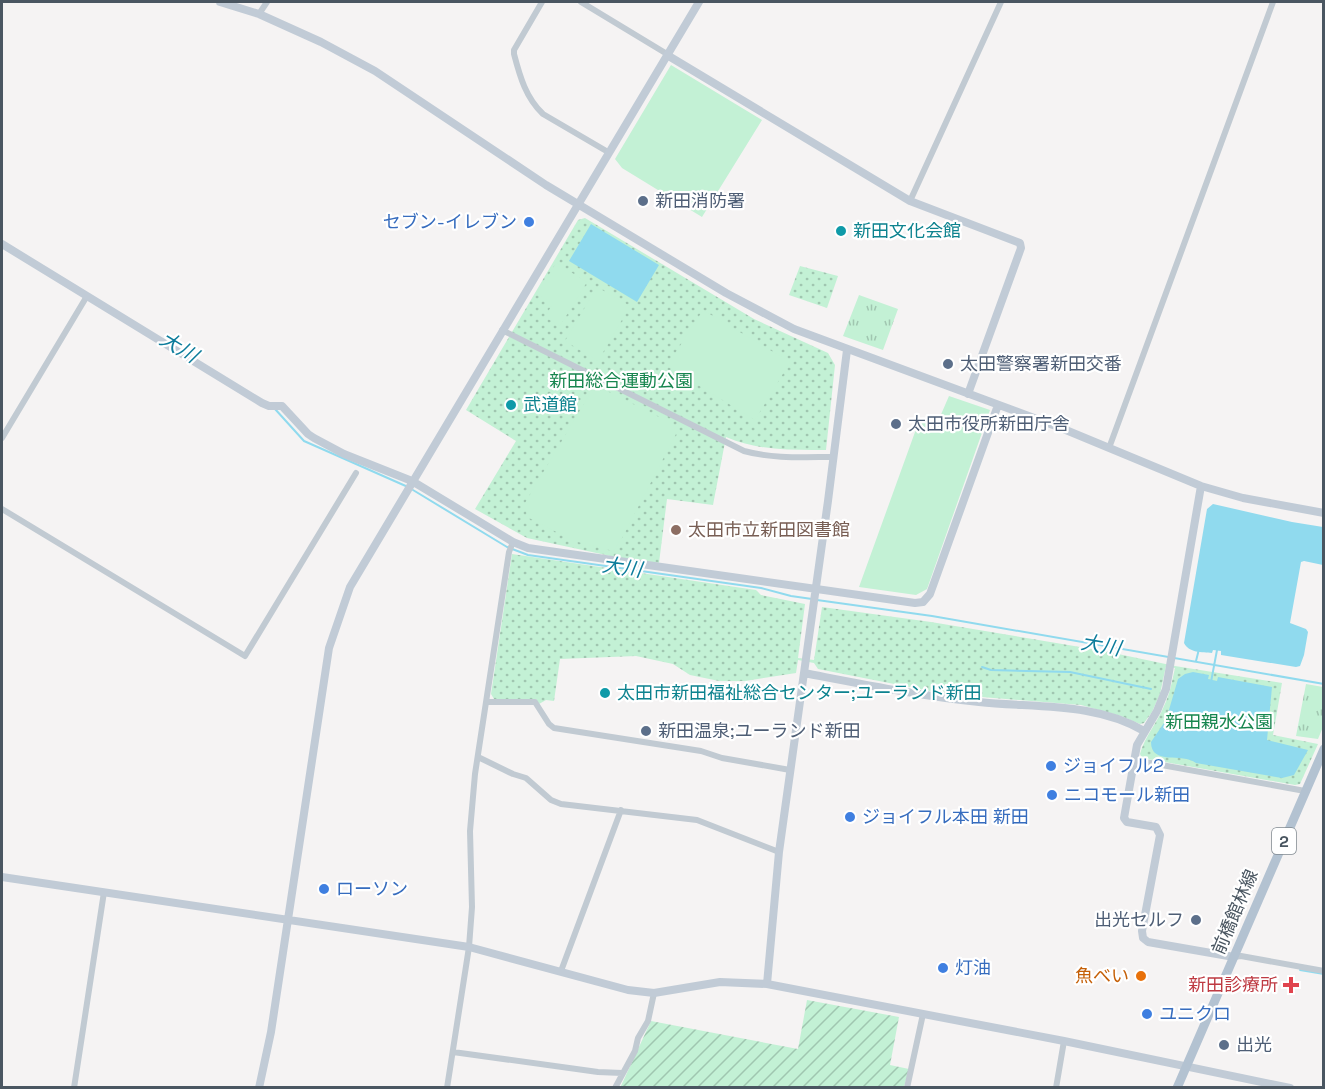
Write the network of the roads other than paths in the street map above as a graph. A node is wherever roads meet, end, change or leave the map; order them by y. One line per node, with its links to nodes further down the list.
1 (220, 2): 8 (street)
2 (267, 2): 8 (street)
3 (542, 2): 10 (street)
4 (581, 2): 9 (street)
5 (699, 2): 9 (street)
6 (1000, 2): 11 (street)
7 (1273, 2): 20 (street)
8 (259, 14): 12 (street)
9 (667, 55): 10 (street); 11 (street)
10 (609, 152): 12 (street)
11 (910, 201): 17 (street)
12 (577, 203): 15 (street); 16 (street)
13 (2, 244): 14 (street)
14 (87, 296): 19 (street); 23 (street)
15 (502, 330): 21 (street); 23 (street)
16 (847, 350): 17 (street); 21 (street)
17 (968, 394): 18 (street)
18 (998, 405): 20 (street); 28 (street)
19 (2, 438)
20 (1109, 448): 24 (street)
21 (834, 457): 28 (street)
22 (356, 473): 25 (street)
23 (409, 486): 27 (street); 41 (street)
24 (1202, 486): 26 (street); 31 (street)
25 (2, 509)
26 (1323, 513)
27 (513, 542): 28 (street); 30 (street)
28 (816, 592): 29 (street)
29 (804, 673): 31 (street); 35 (street)
30 (487, 702): 33 (street); 35 (street)
31 (1144, 731): 34 (street)
32 (1323, 749): 36 (main road, 前橋館林線 / 2)
33 (478, 757): 37 (street); 42 (street)
34 (1134, 760): 36 (street); 43 (street)
35 (790, 770): 38 (street)
36 (1305, 791): 43 (main road, 前橋館林線 / 2)
37 (621, 810): 38 (street); 44 (street)
38 (779, 852): 46 (street)
39 (2, 877): 40 (street)
40 (104, 892): 41 (street); 53 (street)
41 (288, 920): 42 (street); 54 (street)
42 (469, 947): 44 (street); 50 (street)
43 (1234, 957): 45 (street); 51 (main road, 前橋館林線 / 2)
44 (561, 971): 47 (street)
45 (1323, 971)
46 (767, 984): 47 (street); 48 (street)
47 (654, 993): 52 (street)
48 (923, 1014): 49 (street); 57 (street)
49 (1064, 1041): 51 (street); 58 (street)
50 (453, 1052): 52 (street); 55 (street)
51 (1186, 1066): 59 (main road, 前橋館林線 / 2); 60 (street)
52 (622, 1073): 56 (street)
53 (74, 1088)
54 (259, 1088)
55 (447, 1088)
56 (615, 1088)
57 (908, 1088)
58 (1056, 1088)
59 (1177, 1088)
60 (1290, 1088)

